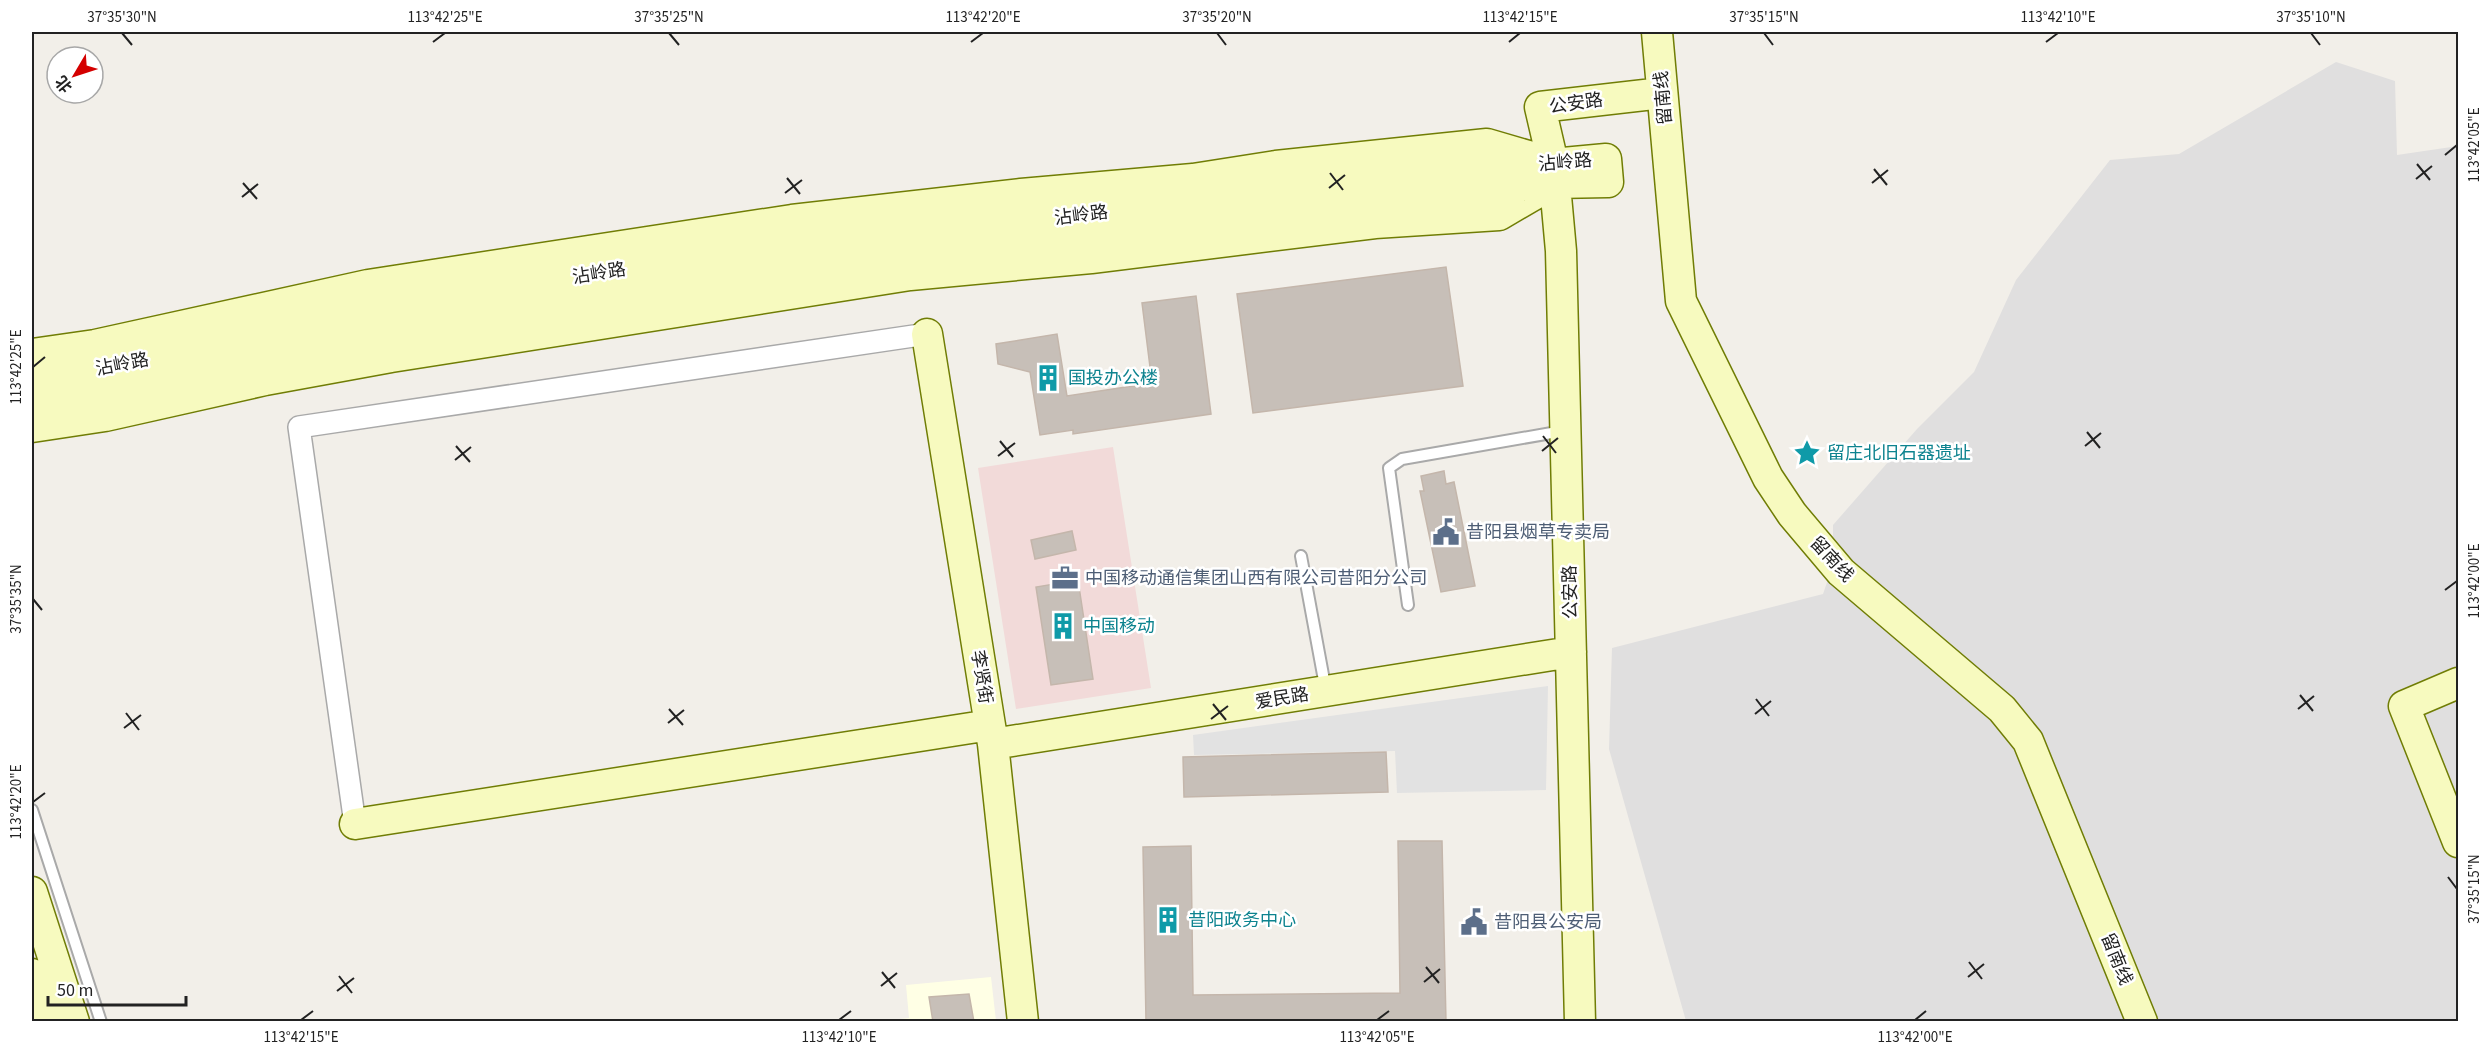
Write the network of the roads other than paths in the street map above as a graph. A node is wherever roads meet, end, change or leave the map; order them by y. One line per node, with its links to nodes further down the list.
1 (1657, 32): 2 (street, 留南线)
2 (1662, 93): 3 (street, 公安路); 26 (street, 留南线)
3 (1553, 173): 5 (street); 6 (street, 沾岭路); 7 (street, 沾岭路); 8 (street); 9 (street, 公安路)
4 (927, 334): 15 (street, 李贤街); 17 (street)
5 (32, 354)
6 (32, 379)
7 (32, 401)
8 (32, 427)
9 (1566, 431): 11 (lane); 12 (street, 公安路)
10 (1301, 556): 14 (lane)
11 (1408, 604)
12 (1571, 652): 14 (street, 爱民路); 25 (street, 公安路)
13 (2458, 683): 18 (street)
14 (1326, 691): 15 (street, 爱民路)
15 (992, 735): 17 (street, 爱民路); 24 (street, 李贤街)
16 (32, 810): 23 (lane)
17 (355, 824)
18 (2458, 842)
19 (32, 892): 22 (street)
20 (32, 974): 21 (street)
21 (47, 1022)
22 (74, 1022)
23 (101, 1022)
24 (1023, 1022)
25 (1580, 1022)
26 (2142, 1022)

